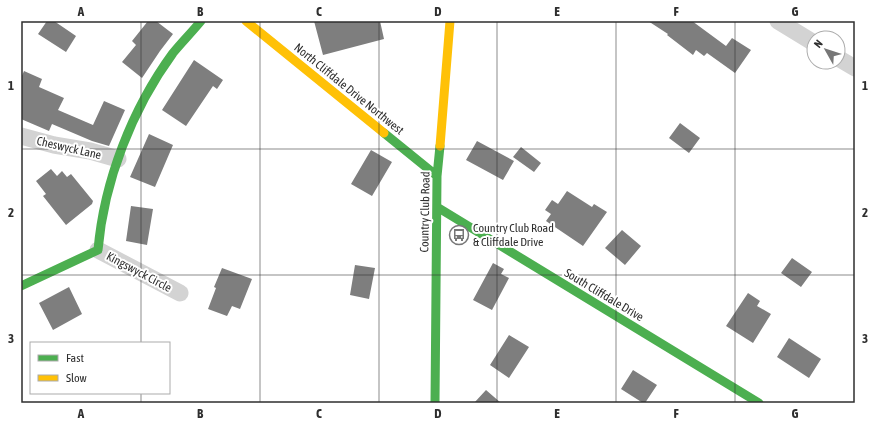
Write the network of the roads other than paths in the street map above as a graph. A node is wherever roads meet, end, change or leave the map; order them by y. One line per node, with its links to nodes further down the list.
1 (201, 21): 9 (street)
2 (246, 21): 10 (street, North Cliffdale Drive Northwest)
3 (450, 21): 10 (street, Country Club Road)
4 (778, 21): 5 (street)
5 (806, 38)
6 (846, 63): 7 (street)
7 (855, 68)
8 (21, 136): 9 (street, Cheswyck Lane)
9 (118, 159): 12 (street)
10 (437, 176): 11 (street, Country Club Road)
11 (437, 207): 15 (street, Country Club Road); 16 (street, South Cliffdale Drive)
12 (98, 250): 13 (street); 14 (street, Kingswyck Circle)
13 (21, 286)
14 (180, 293)
15 (435, 403)
16 (759, 403)

